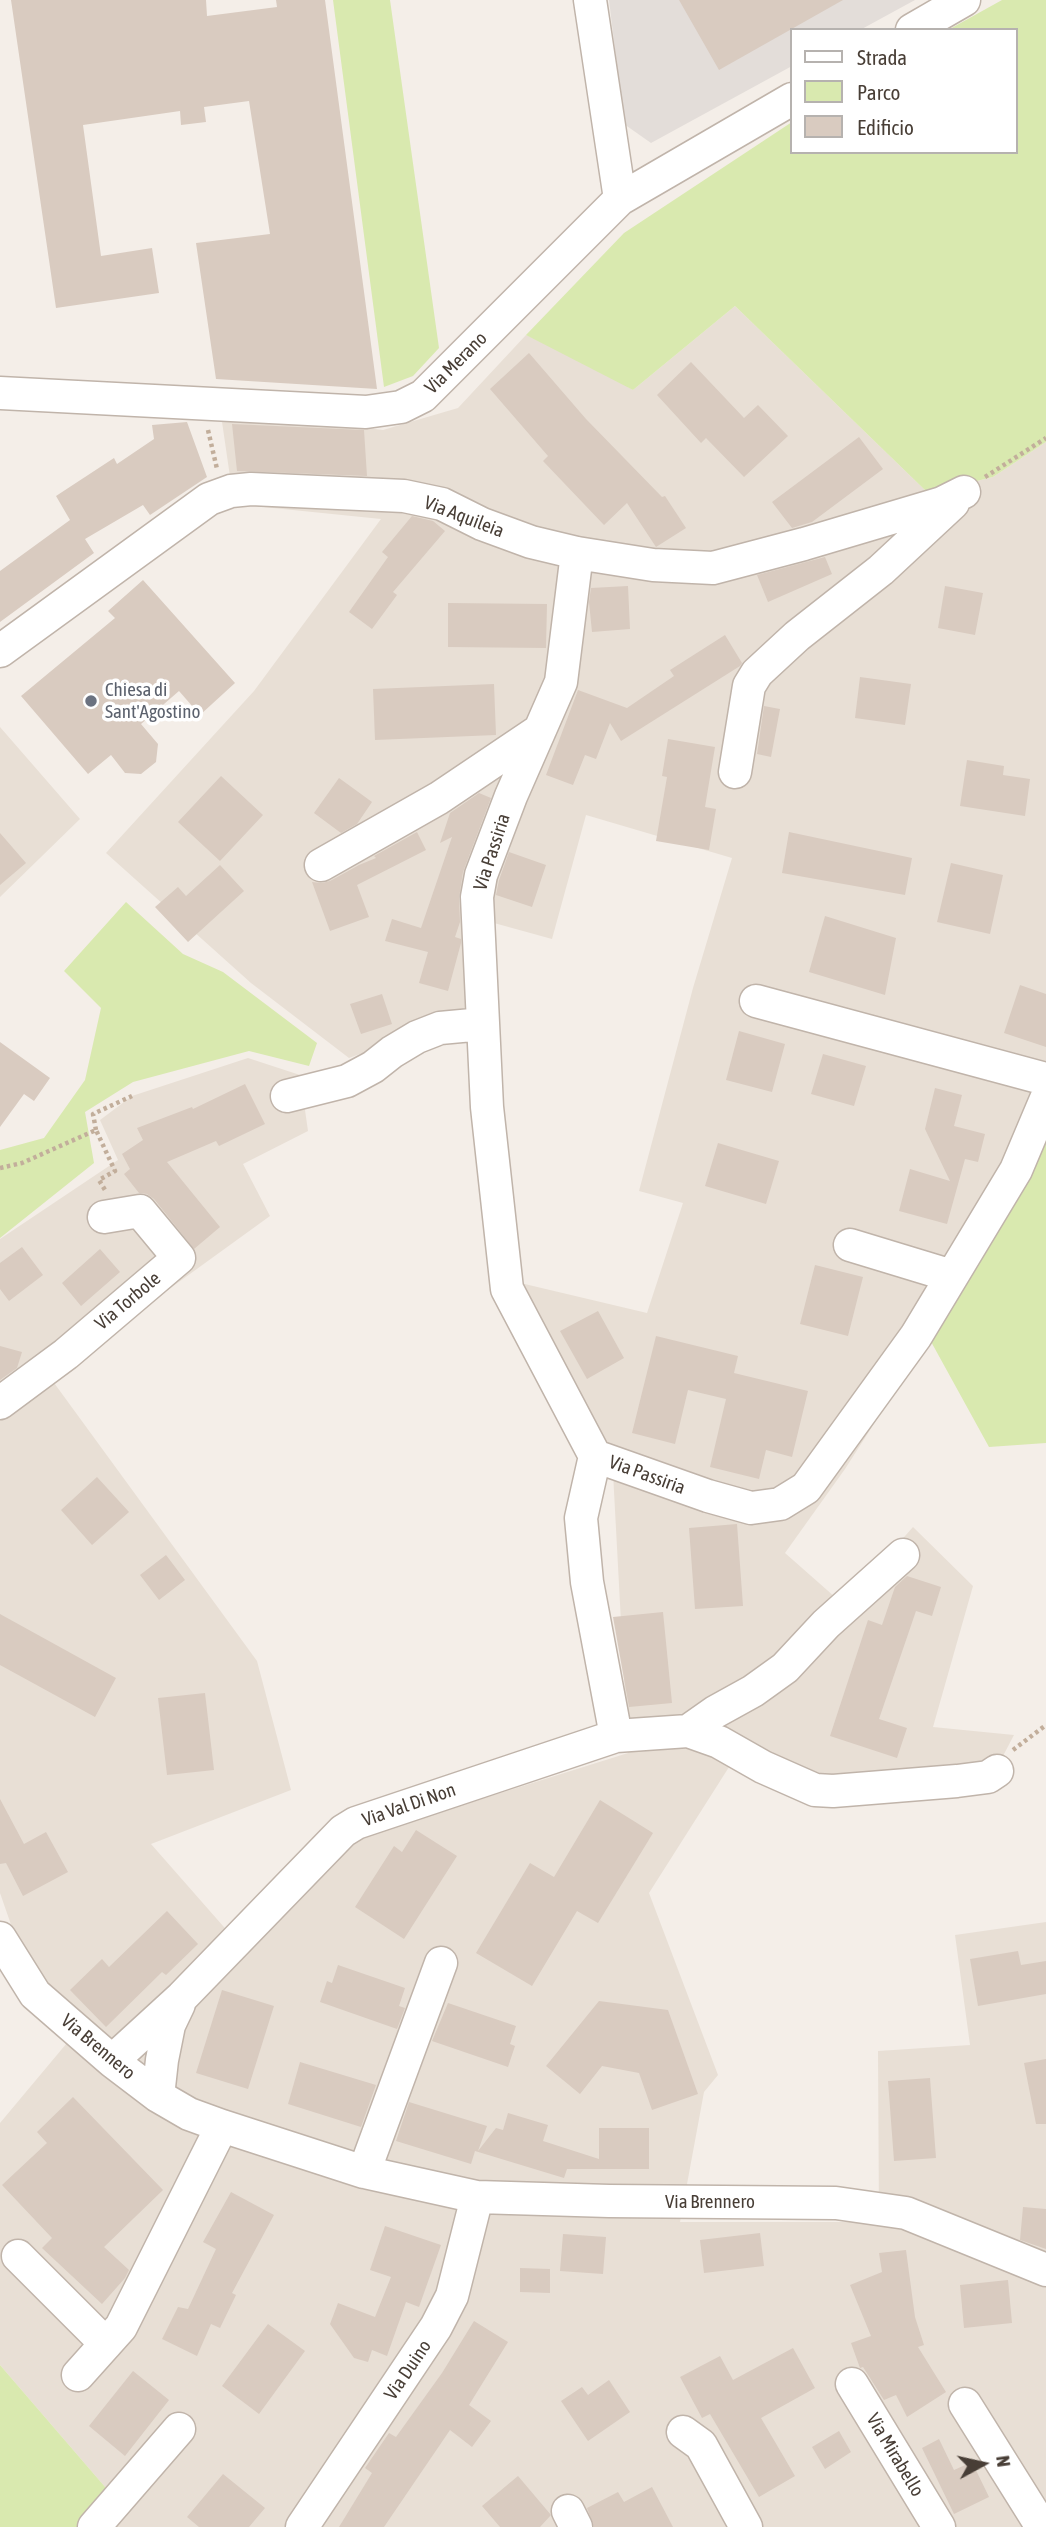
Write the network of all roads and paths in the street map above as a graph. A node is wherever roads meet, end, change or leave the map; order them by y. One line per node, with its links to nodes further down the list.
1 (590, 0): 5 (street)
2 (964, 0): 3 (street)
3 (915, 28)
4 (790, 100): 5 (street, Via Merano)
5 (620, 199): 7 (street, Via Merano)
6 (0, 393): 7 (street, Via Merano)
7 (202, 404): 10 (path)
8 (1046, 438): 9 (path)
9 (964, 492): 11 (street, Via Aquileia); 14 (street)
10 (222, 494): 11 (street, Via Aquileia); 12 (street, Via Aquileia)
11 (577, 553): 13 (street, Via Passiria)
12 (0, 651)
13 (540, 729): 15 (street); 17 (street, Via Passiria)
14 (735, 772)
15 (321, 865)
16 (756, 1001): 18 (street)
17 (483, 1024): 20 (street); 28 (street, Via Passiria)
18 (1046, 1079)
19 (132, 1096): 22 (path)
20 (287, 1096)
21 (1046, 1099): 26 (street, Via Passiria)
22 (96, 1130): 23 (path); 24 (path)
23 (0, 1168)
24 (112, 1215): 27 (street, Via Torbole)
25 (850, 1245): 26 (street)
26 (952, 1276): 28 (street, Via Passiria)
27 (0, 1403)
28 (595, 1456): 32 (street)
29 (903, 1555): 31 (street)
30 (1046, 1725): 33 (path)
31 (688, 1731): 32 (street, Via Val Di Non); 33 (street, Via Val Di Non)
32 (615, 1736): 36 (street, Via Val Di Non)
33 (997, 1772)
34 (0, 1938): 37 (street, Via Brennero)
35 (441, 1963): 40 (street)
36 (182, 1997): 37 (street, Via Val Di Non); 38 (street, Via Val Di Non)
37 (111, 2061): 38 (street, Via Brennero)
38 (158, 2096): 39 (street, Via Brennero)
39 (222, 2126): 40 (street, Via Brennero); 45 (street)
40 (364, 2172): 41 (street, Via Brennero)
41 (477, 2197): 43 (street, Via Brennero); 44 (street, Via Duino)
42 (18, 2256): 45 (street)
43 (1046, 2270)
44 (452, 2296): 48 (street); 54 (street, Via Duino)
45 (106, 2344): 46 (street)
46 (78, 2375)
47 (852, 2384): 55 (street, Via Mirabello)
48 (405, 2403)
49 (965, 2404): 56 (street)
50 (179, 2428): 53 (street)
51 (683, 2432): 52 (street)
52 (737, 2524)
53 (94, 2527)
54 (302, 2527)
55 (939, 2527)
56 (1042, 2527)

